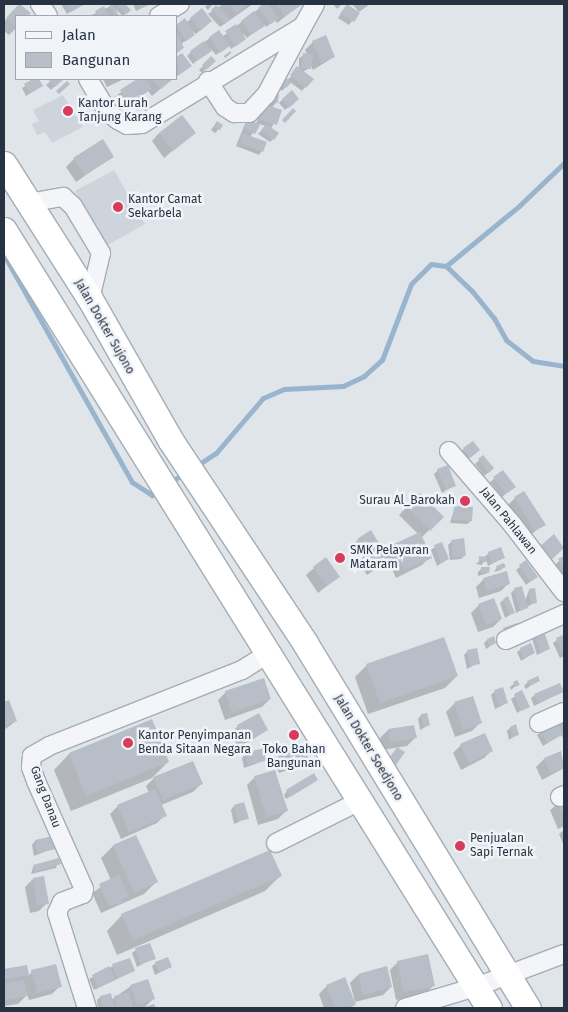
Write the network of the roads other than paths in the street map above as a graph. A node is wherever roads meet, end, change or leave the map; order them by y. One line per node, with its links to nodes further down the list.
1 (40, 4): 4 (street)
2 (180, 4): 5 (street)
3 (315, 4): 6 (street)
4 (47, 15)
5 (161, 15)
6 (303, 26): 8 (street); 8 (street)
7 (89, 80): 8 (street)
8 (208, 82)
9 (4, 164): 10 (highway, Jalan Dokter Sujono)
10 (28, 203): 12 (highway, Jalan Dokter Sujono); 12 (street)
11 (4, 230): 18 (highway)
12 (90, 299): 14 (highway, Jalan Dokter Sujono)
13 (448, 451): 15 (street, Jalan Pahlawan)
14 (202, 491): 24 (highway, Jalan Dokter Soedjono)
15 (564, 592)
16 (564, 614): 17 (street)
17 (506, 640)
18 (266, 655): 21 (highway); 26 (street, Gang Danau)
19 (564, 712): 20 (street)
20 (539, 724)
21 (358, 802): 22 (street); 25 (highway)
22 (276, 843)
23 (564, 954): 24 (street)
24 (508, 975): 25 (street); 29 (highway, Jalan Dokter Soedjono)
25 (476, 987): 27 (street); 28 (highway)
26 (88, 1008)
27 (405, 1008)
28 (488, 1008)
29 (528, 1008)

